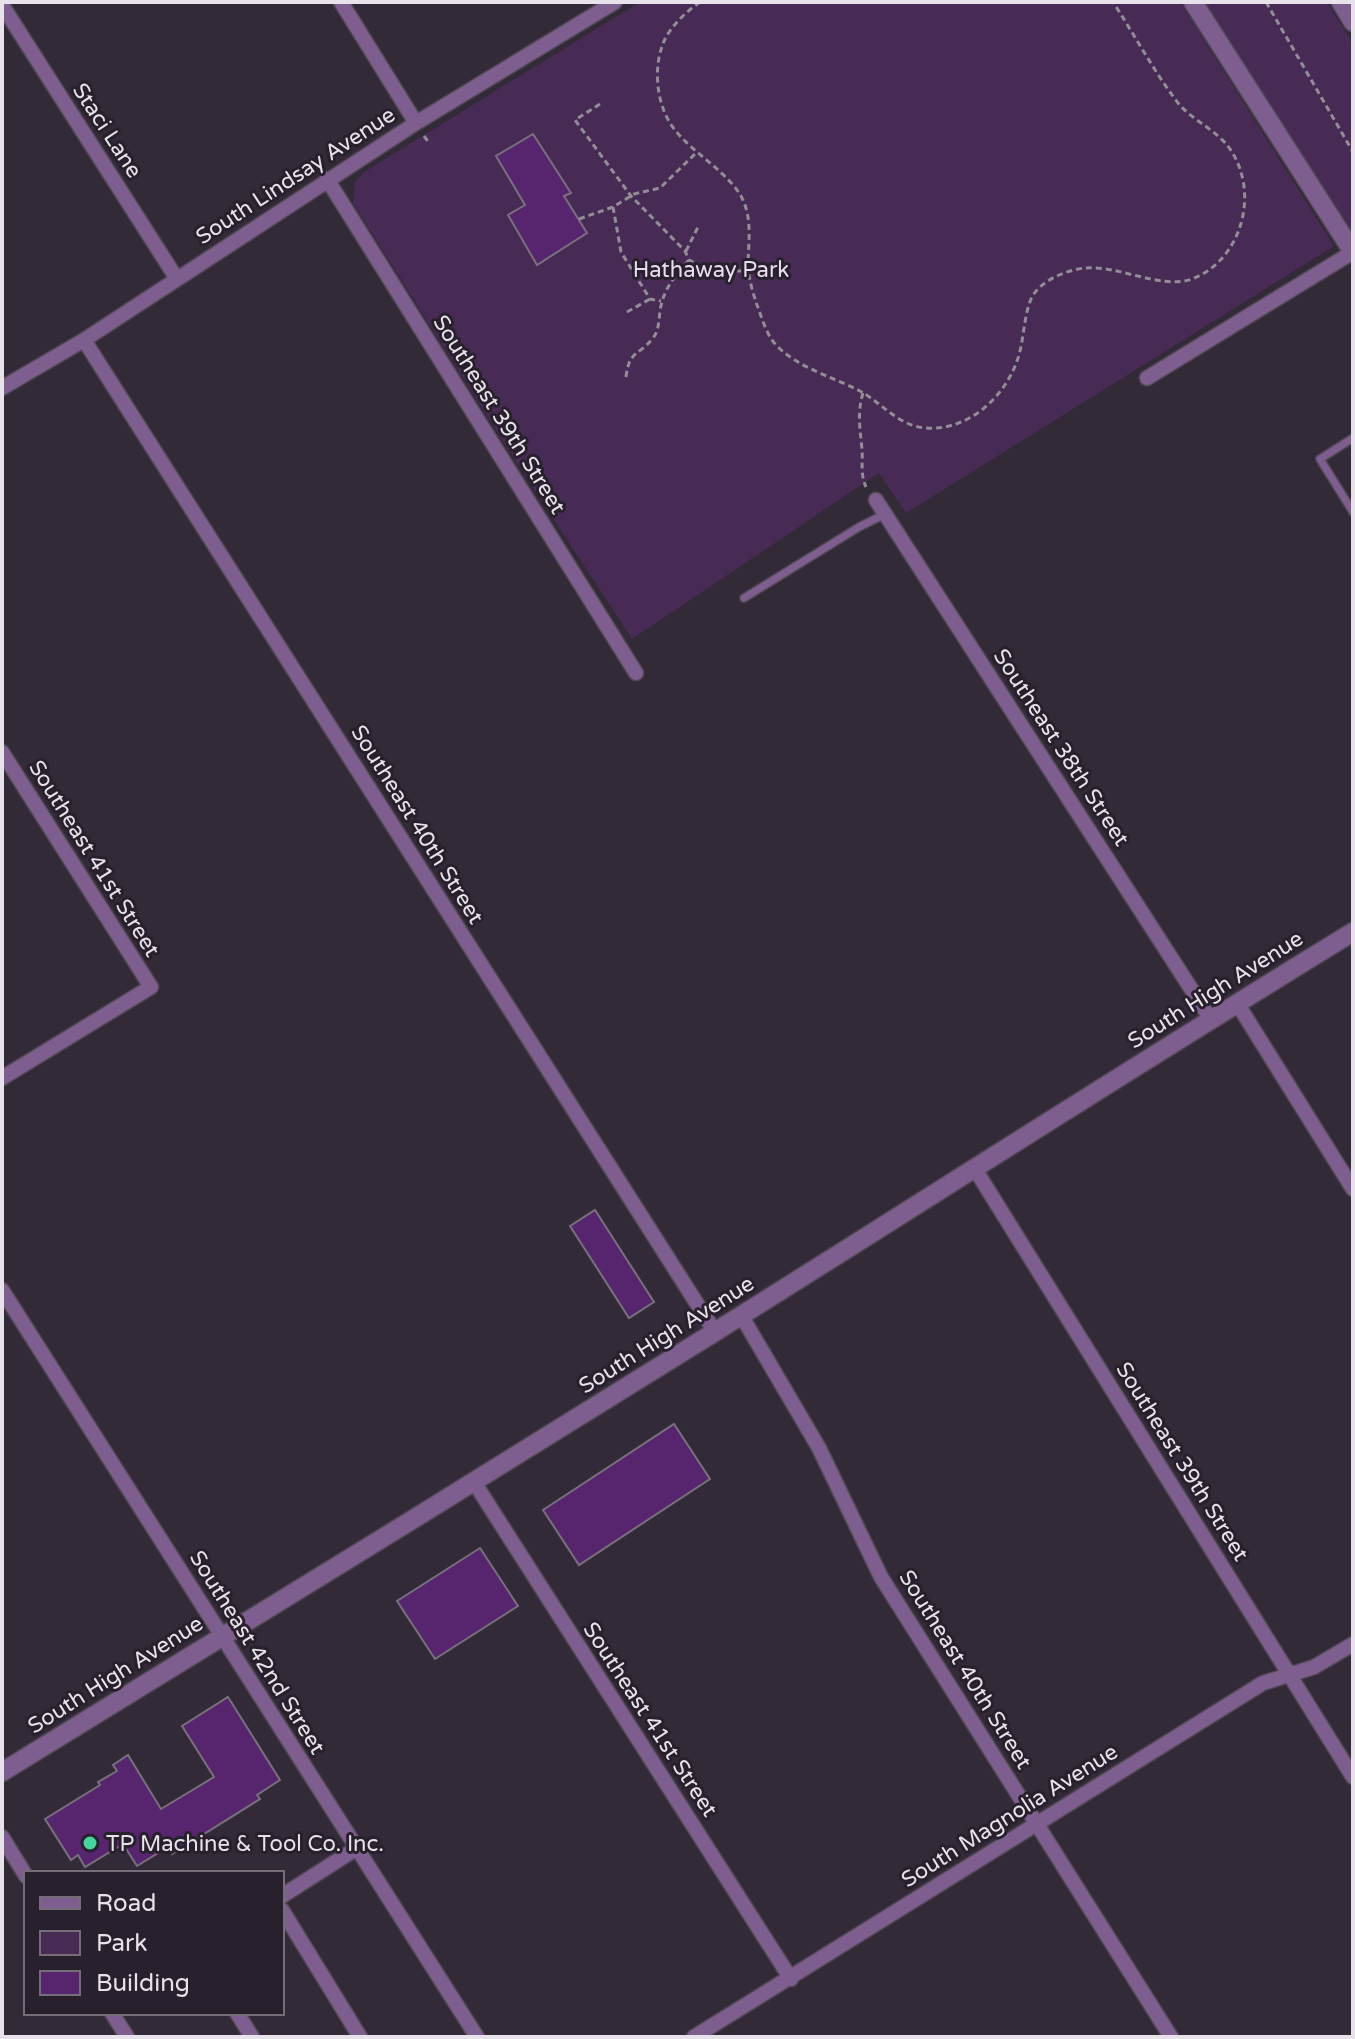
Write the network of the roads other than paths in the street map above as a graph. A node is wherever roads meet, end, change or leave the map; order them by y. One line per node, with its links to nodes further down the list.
1 (341, 2): 7 (street)
2 (615, 2): 7 (street, South Lindsay Avenue)
3 (1193, 2): 9 (street)
4 (1341, 2): 6 (street)
5 (2, 5): 10 (street, Staci Lane)
6 (1353, 22)
7 (416, 123): 8 (street, South Lindsay Avenue)
8 (327, 179): 10 (street, South Lindsay Avenue); 19 (street, Southeast 39th Street)
9 (1353, 252): 12 (street)
10 (177, 279): 11 (street, South Lindsay Avenue)
11 (84, 340): 13 (street, South Lindsay Avenue); 29 (street, Southeast 40th Street)
12 (1147, 378)
13 (4, 382)
14 (1353, 438): 16 (lane)
15 (876, 500): 17 (street, Southeast 38th Street)
16 (1353, 512)
17 (885, 514): 18 (lane); 23 (street, Southeast 38th Street)
18 (744, 598)
19 (636, 673)
20 (2, 752): 24 (street, Southeast 41st Street)
21 (1353, 932): 22 (street, South High Avenue)
22 (1237, 1003): 23 (street, South High Avenue); 26 (street)
23 (1210, 1018): 25 (street, South High Avenue)
24 (2, 1078)
25 (975, 1169): 28 (street, South High Avenue); 33 (street, Southeast 39th Street)
26 (1353, 1189)
27 (2, 1290): 31 (street, Southeast 42nd Street)
28 (741, 1315): 29 (street, South High Avenue); 36 (street, Southeast 40th Street)
29 (715, 1332): 30 (street, South High Avenue)
30 (474, 1482): 31 (street, South High Avenue); 42 (street, Southeast 41st Street)
31 (222, 1636): 34 (street, South High Avenue); 38 (street, Southeast 42nd Street)
32 (1353, 1644): 33 (street, South Magnolia Avenue)
33 (1290, 1674): 35 (street, Southeast 39th Street); 36 (street, South Magnolia Avenue)
34 (2, 1772)
35 (1353, 1777)
36 (1037, 1822): 42 (street, South Magnolia Avenue); 50 (street, Southeast 40th Street)
37 (2, 1837): 39 (street)
38 (357, 1848): 40 (street); 48 (street, Southeast 42nd Street)
39 (24, 1873)
40 (284, 1895)
41 (284, 1913): 47 (street)
42 (791, 1979): 49 (street, South Magnolia Avenue)
43 (113, 2015): 45 (street)
44 (238, 2015): 46 (street)
45 (127, 2037)
46 (252, 2037)
47 (360, 2037)
48 (477, 2037)
49 (694, 2037)
50 (1171, 2037)

